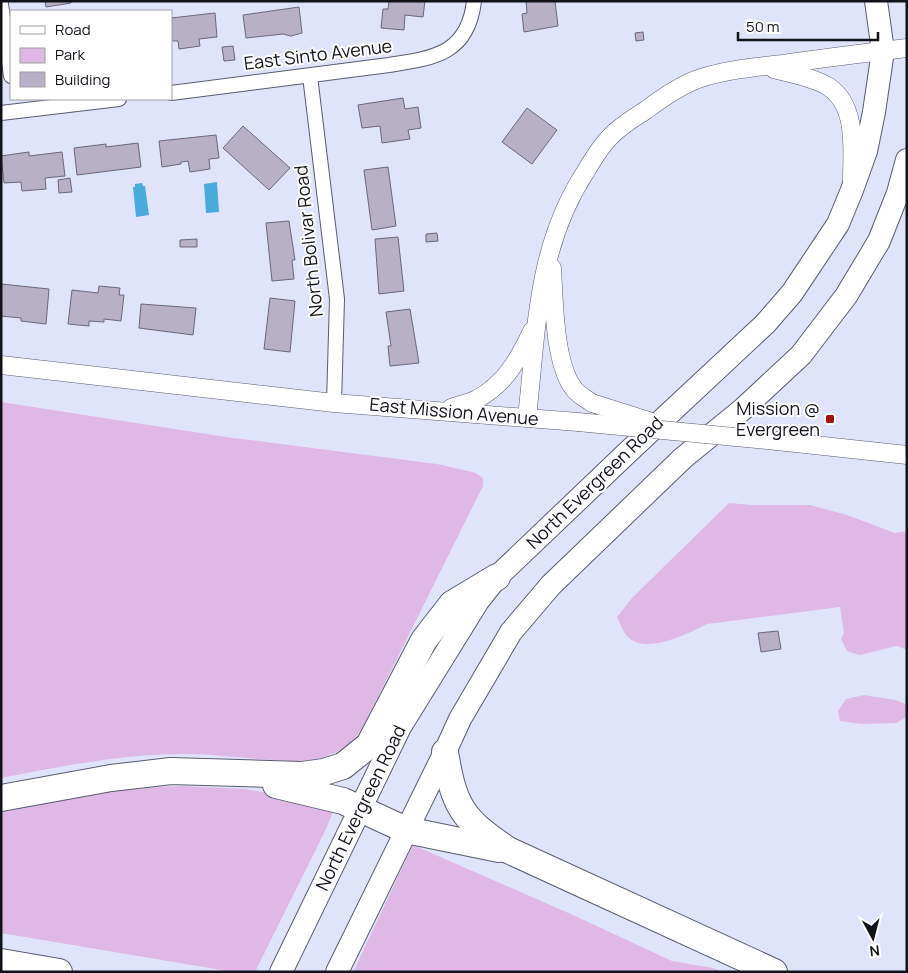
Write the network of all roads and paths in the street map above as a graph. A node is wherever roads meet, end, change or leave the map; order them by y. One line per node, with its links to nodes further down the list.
1 (474, 1): 8 (street, East Sinto Avenue)
2 (876, 1): 5 (main road, North Evergreen Road)
3 (1, 4): 7 (street)
4 (907, 48): 5 (street)
5 (883, 51): 6 (street); 14 (main road, North Evergreen Road)
6 (764, 66): 14 (street); 15 (street)
7 (10, 69)
8 (310, 76): 9 (street, East Sinto Avenue); 18 (street, North Bolivar Road)
9 (172, 93)
10 (102, 100): 11 (street)
11 (15, 105): 12 (street)
12 (1, 113)
13 (907, 160): 24 (main road)
14 (852, 190): 23 (main road, North Evergreen Road)
15 (550, 248): 16 (street); 21 (street, bridge)
16 (538, 316): 19 (street); 20 (street)
17 (1, 365): 18 (street, East Mission Avenue)
18 (334, 403): 19 (street, East Mission Avenue)
19 (446, 410): 20 (street, East Mission Avenue)
20 (527, 417): 21 (street, East Mission Avenue, bridge)
21 (683, 432): 22 (street, East Mission Avenue, bridge)
22 (907, 455)
23 (497, 577): 25 (highway); 27 (main road, North Evergreen Road)
24 (445, 752): 28 (main road); 29 (highway)
25 (217, 772): 26 (highway); 27 (highway)
26 (1, 798)
27 (360, 809): 28 (highway); 32 (main road, North Evergreen Road)
28 (406, 830): 29 (highway); 33 (main road)
29 (508, 850): 34 (highway)
30 (1, 962): 31 (highway)
31 (60, 972)
32 (281, 972)
33 (337, 972)
34 (774, 972)

